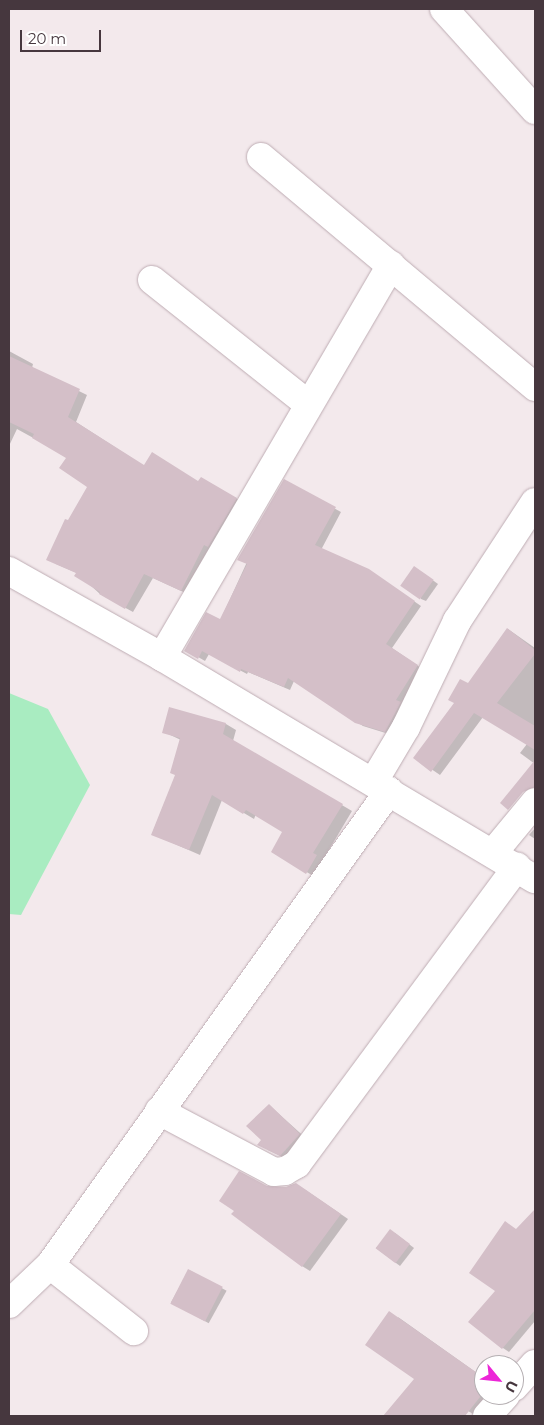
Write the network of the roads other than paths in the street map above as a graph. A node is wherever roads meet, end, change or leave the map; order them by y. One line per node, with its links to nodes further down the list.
1 (444, 9): 2 (street)
2 (535, 110)
3 (261, 158): 4 (street)
4 (391, 265): 6 (street); 7 (street)
5 (152, 280): 7 (street)
6 (535, 388)
7 (308, 404): 10 (street)
8 (535, 502): 11 (street)
9 (9, 571): 10 (street)
10 (162, 657): 11 (street)
11 (382, 786): 13 (street); 15 (street)
12 (535, 802): 13 (street)
13 (493, 853): 14 (street)
14 (526, 873): 15 (street)
15 (159, 1112): 16 (street)
16 (50, 1265): 17 (street); 18 (street)
17 (9, 1304)
18 (134, 1331)
19 (535, 1364): 20 (street)
20 (524, 1376)
21 (497, 1405): 22 (street)
22 (487, 1416)

